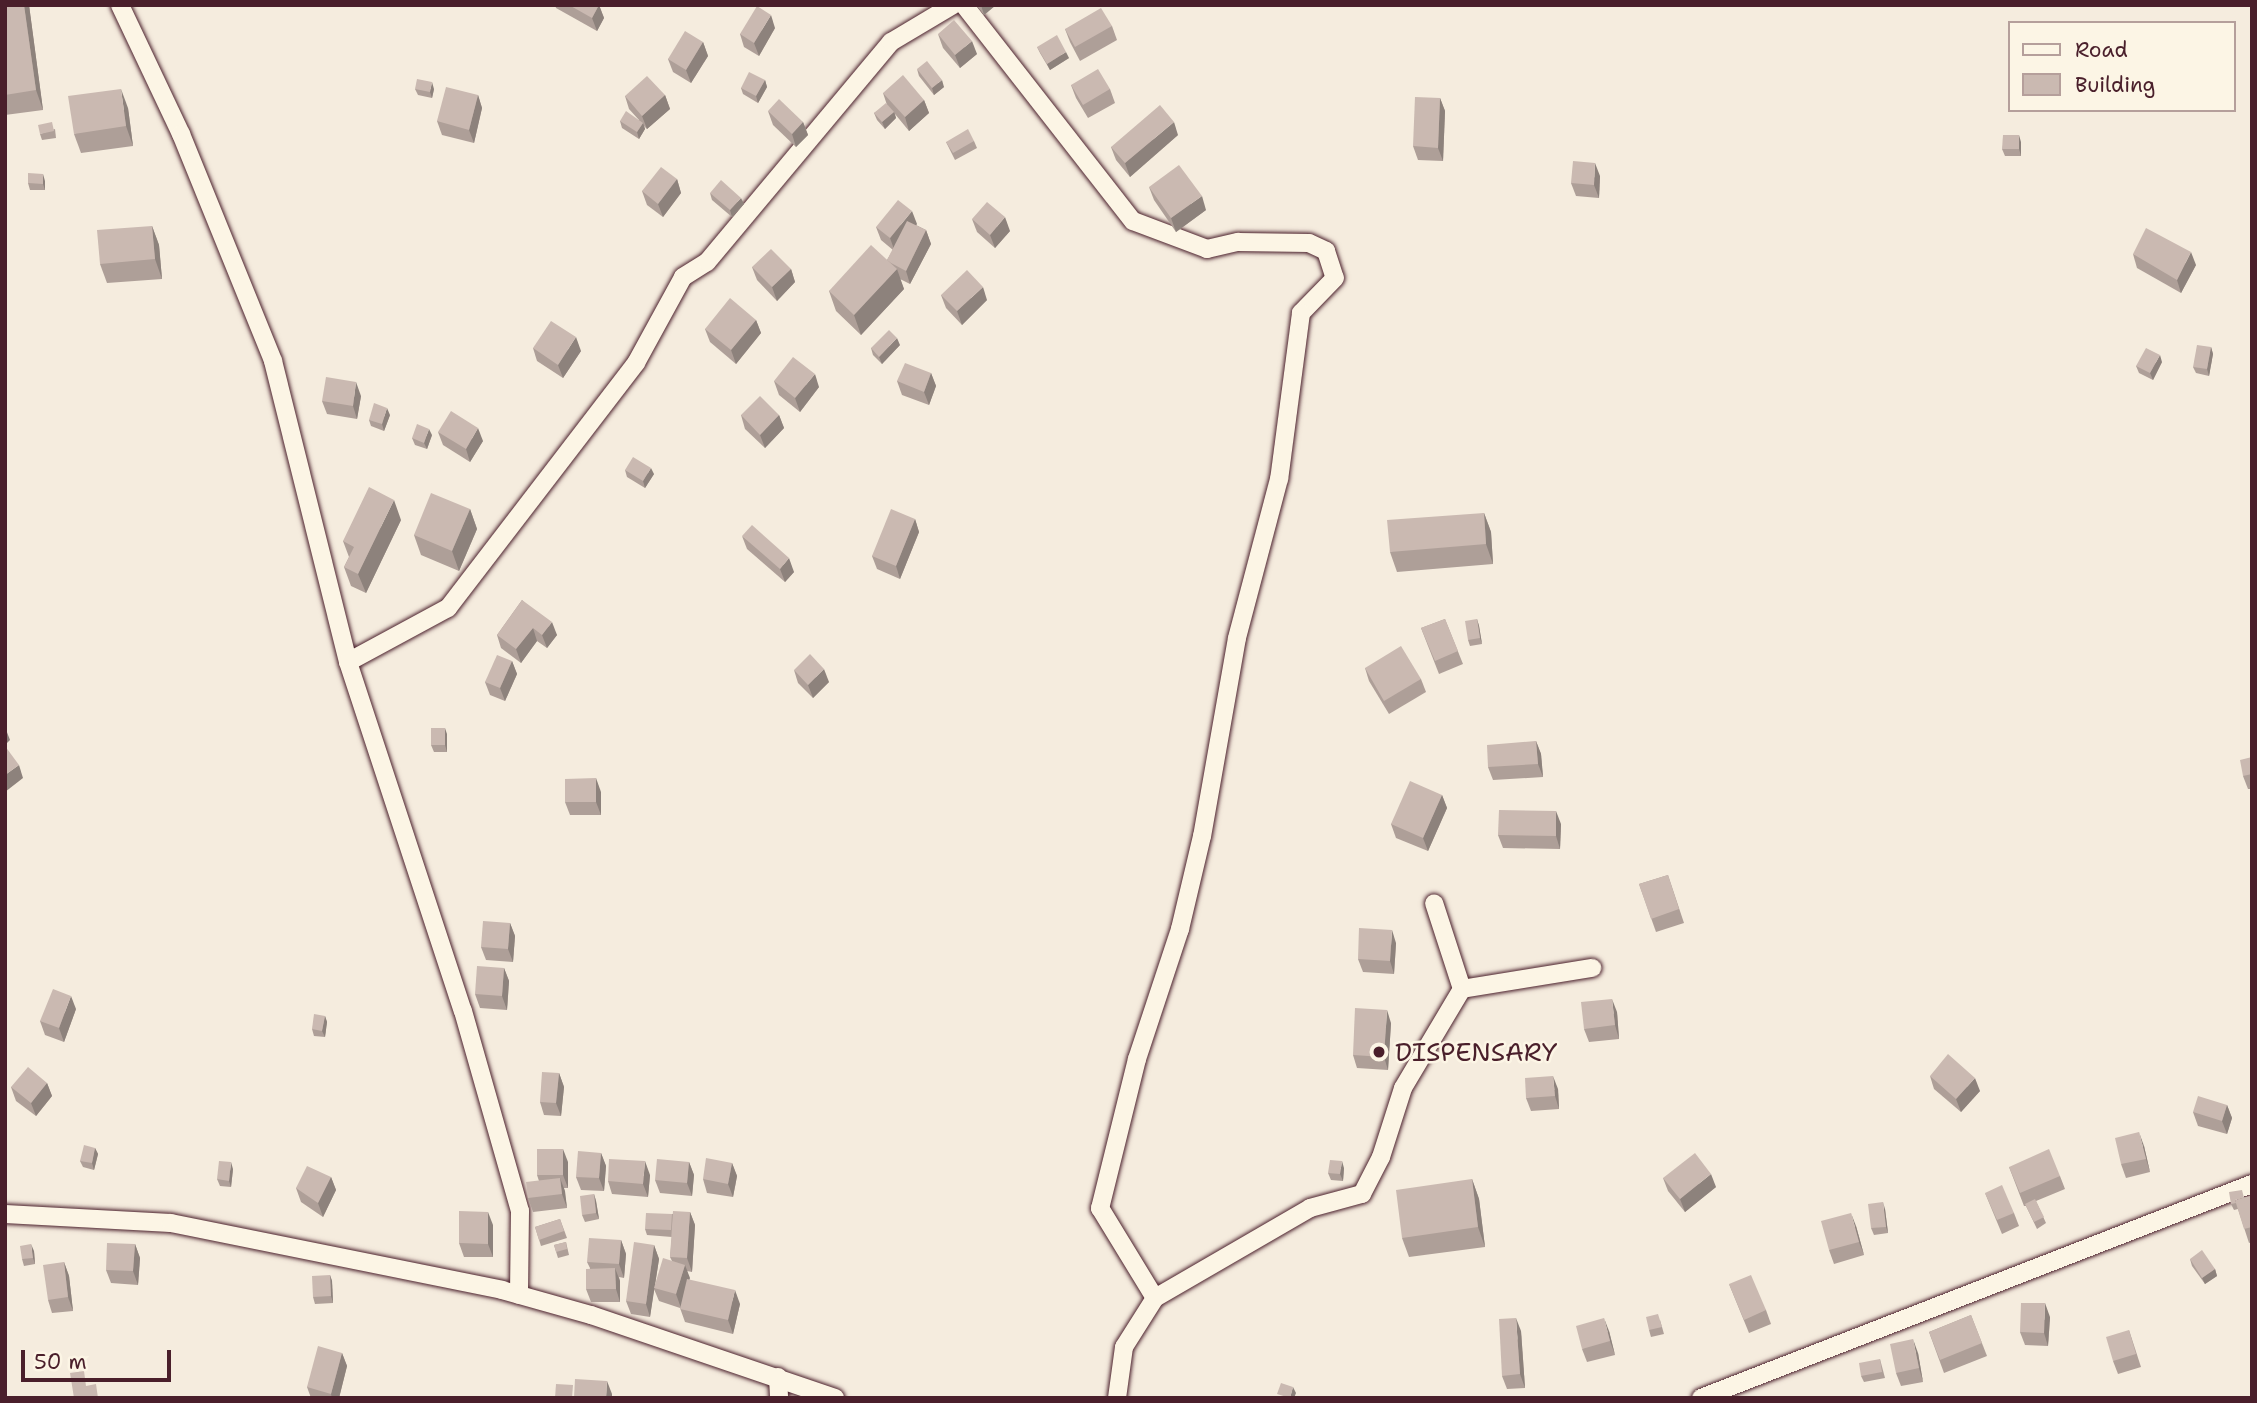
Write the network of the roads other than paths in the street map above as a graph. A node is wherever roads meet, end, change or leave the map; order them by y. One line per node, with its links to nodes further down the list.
1 (120, 5): 4 (street)
2 (953, 5): 4 (street)
3 (964, 5): 11 (street)
4 (348, 662): 10 (street)
5 (1434, 903): 7 (street)
6 (1592, 968): 7 (street)
7 (1462, 989): 11 (street)
8 (2252, 1184): 16 (street)
9 (5, 1214): 10 (street)
10 (519, 1295): 12 (street)
11 (1155, 1298): 15 (street)
12 (778, 1377): 13 (street); 14 (street)
13 (779, 1398)
14 (835, 1398)
15 (1117, 1398)
16 (1701, 1398)

